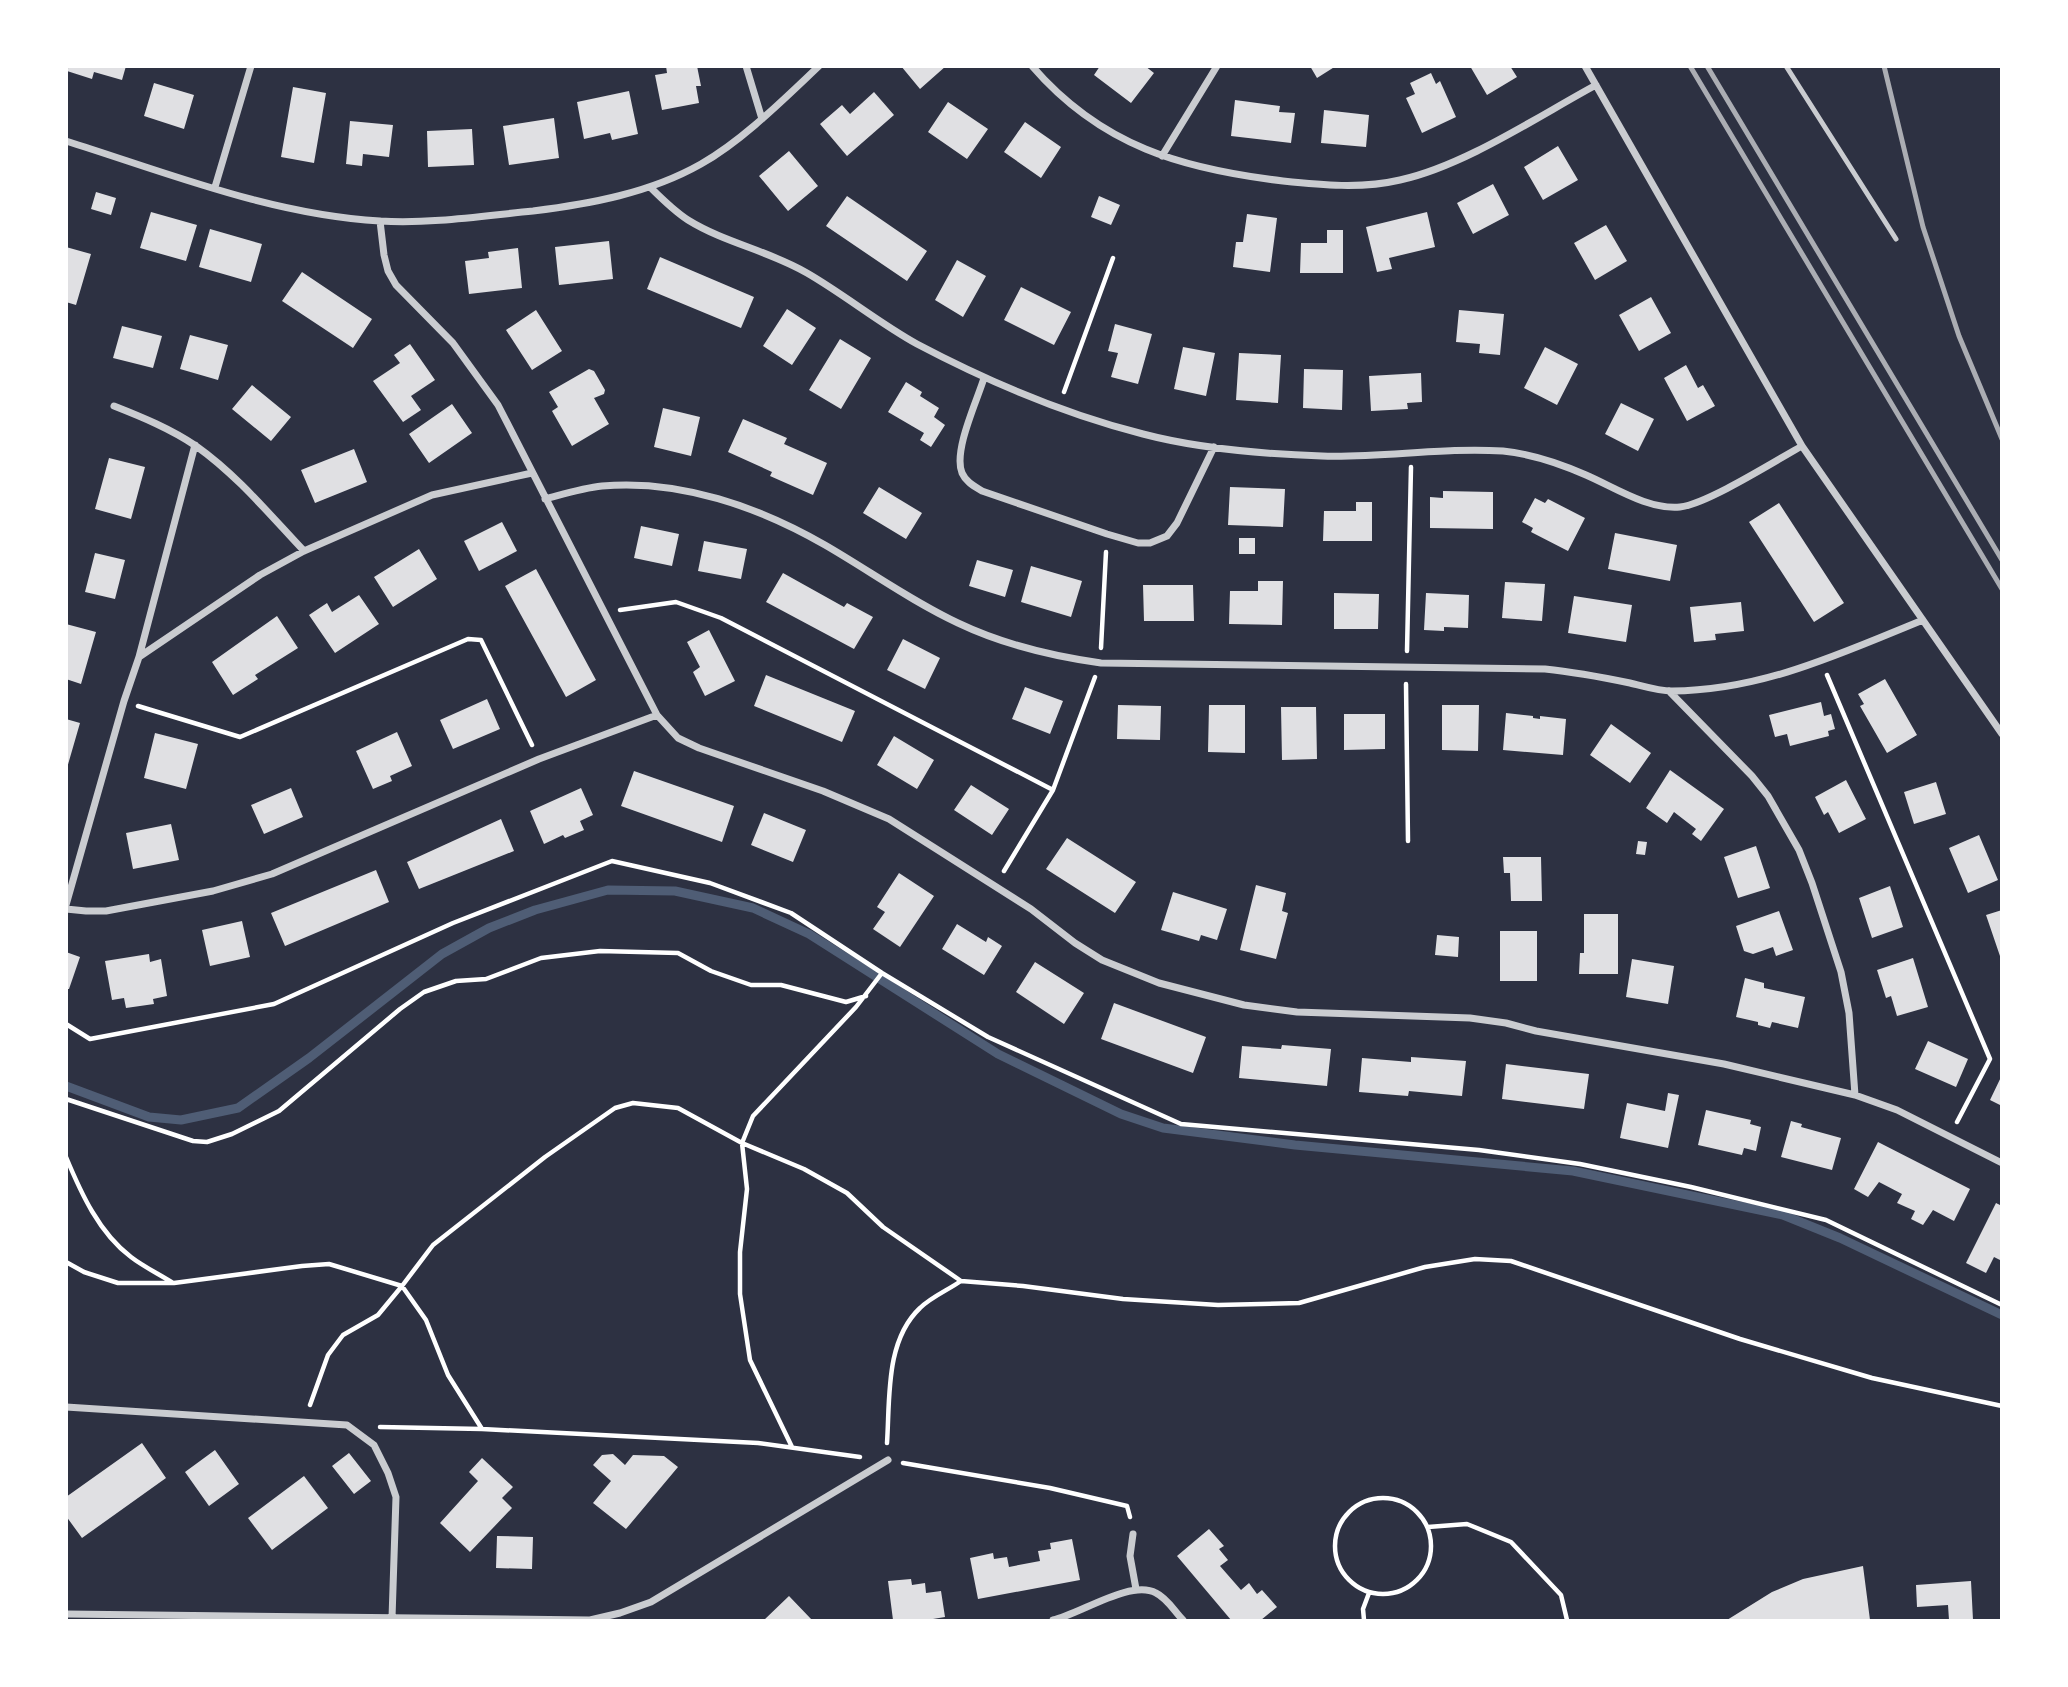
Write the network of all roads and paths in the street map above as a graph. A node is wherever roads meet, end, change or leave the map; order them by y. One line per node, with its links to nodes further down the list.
1 (251, 66): 12 (street)
2 (747, 66): 9 (street)
3 (820, 66): 9 (street)
4 (1032, 66): 11 (street)
5 (1217, 66): 11 (street)
6 (1585, 66): 8 (street)
7 (1786, 66): 15 (lane)
8 (1596, 85): 11 (street); 21 (street)
9 (762, 120): 13 (street)
10 (66, 141): 12 (street)
11 (1162, 156)
12 (215, 187): 14 (street)
13 (650, 187): 14 (street); 17 (street)
14 (380, 221): 23 (street)
15 (1896, 239)
16 (1113, 258): 19 (path)
17 (984, 378): 19 (street); 25 (street)
18 (114, 406): 20 (street)
19 (1058, 407): 22 (street)
20 (195, 445): 26 (street); 29 (street)
21 (1802, 446): 22 (street); 28 (street)
22 (1214, 447): 25 (street)
23 (532, 473): 24 (street); 26 (street)
24 (545, 499): 27 (street); 31 (street)
25 (1107, 534): 31 (path)
26 (304, 551): 29 (street)
27 (605, 612): 34 (street); 37 (path)
28 (1923, 620): 30 (street); 35 (street)
29 (139, 657): 33 (street)
30 (1821, 661): 32 (street); 45 (path)
31 (1101, 663): 32 (street); 37 (path)
32 (1669, 691): 43 (street)
33 (124, 702): 36 (path); 39 (street)
34 (657, 715): 36 (street); 38 (street)
35 (2001, 734)
36 (539, 758): 39 (street)
37 (1053, 790): 38 (path)
38 (995, 886): 43 (street)
39 (66, 907)
40 (882, 973): 41 (path); 42 (path); 53 (path)
41 (866, 996): 44 (path); 46 (path)
42 (66, 1024)
43 (1855, 1095): 45 (street)
44 (66, 1099)
45 (1950, 1136): 48 (street)
46 (742, 1143): 50 (path); 52 (path); 59 (path)
47 (66, 1157): 51 (path)
48 (2001, 1163)
49 (66, 1262): 51 (path)
50 (961, 1281): 54 (path); 60 (path)
51 (174, 1283): 52 (path)
52 (402, 1286): 56 (path); 58 (path)
53 (2001, 1306)
54 (2001, 1406)
55 (66, 1407): 56 (street)
56 (304, 1422): 57 (street)
57 (347, 1425): 58 (path); 67 (street)
58 (482, 1429): 59 (path)
59 (792, 1448): 60 (path)
60 (888, 1460): 62 (path); 67 (street)
61 (1428, 1527): 64 (path); 64 (path); 71 (path)
62 (1133, 1534): 63 (street)
63 (1136, 1590): 68 (street); 69 (street)
64 (1369, 1593): 70 (path)
65 (66, 1614): 66 (street)
66 (264, 1619): 67 (street)
67 (393, 1619)
68 (1053, 1620)
69 (1183, 1620)
70 (1364, 1620)
71 (1567, 1620)

